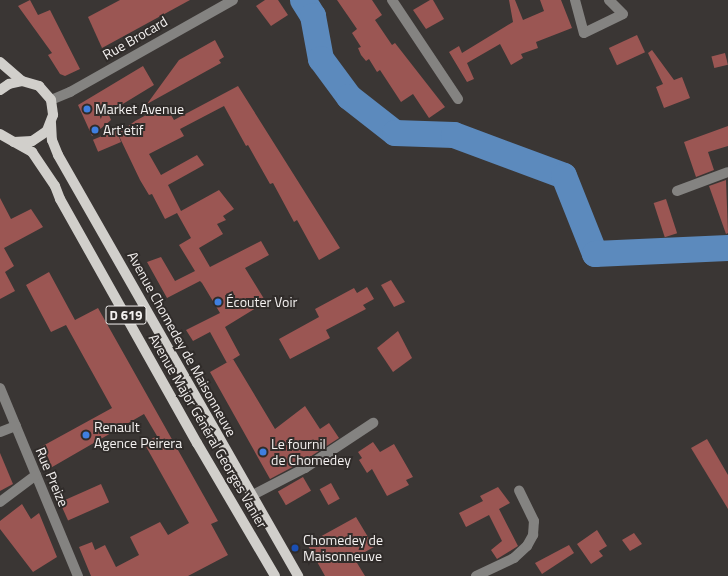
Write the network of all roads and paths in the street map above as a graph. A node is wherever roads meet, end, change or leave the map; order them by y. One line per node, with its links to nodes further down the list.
1 (233, 0): 8 (street, Rue Brocard)
2 (392, 0): 9 (street)
3 (576, 0): 4 (street)
4 (608, 0)
5 (0, 62): 6 (main road)
6 (22, 81): 7 (main road); 8 (main road)
7 (0, 90)
8 (51, 100): 10 (main road, Avenue Chomedey de Maisonneuve)
9 (458, 100)
10 (51, 123): 12 (main road); 21 (main road, Avenue Chomedey de Maisonneuve / D 619)
11 (0, 134): 12 (main road, Avenue Major Général Georges Vanier)
12 (14, 142): 24 (main road, Avenue Major Général Georges Vanier / D 619)
13 (728, 172): 14 (street)
14 (677, 191)
15 (0, 388): 17 (street, Rue Preize)
16 (373, 423): 21 (street)
17 (16, 426): 18 (street); 19 (street, Rue Preize)
18 (0, 432)
19 (36, 475): 22 (street); 23 (street, Rue Preize)
20 (519, 490): 26 (street)
21 (251, 496): 25 (main road, Avenue Chomedey de Maisonneuve / D 619)
22 (0, 502)
23 (78, 576)
24 (275, 576)
25 (298, 576)
26 (476, 576)

